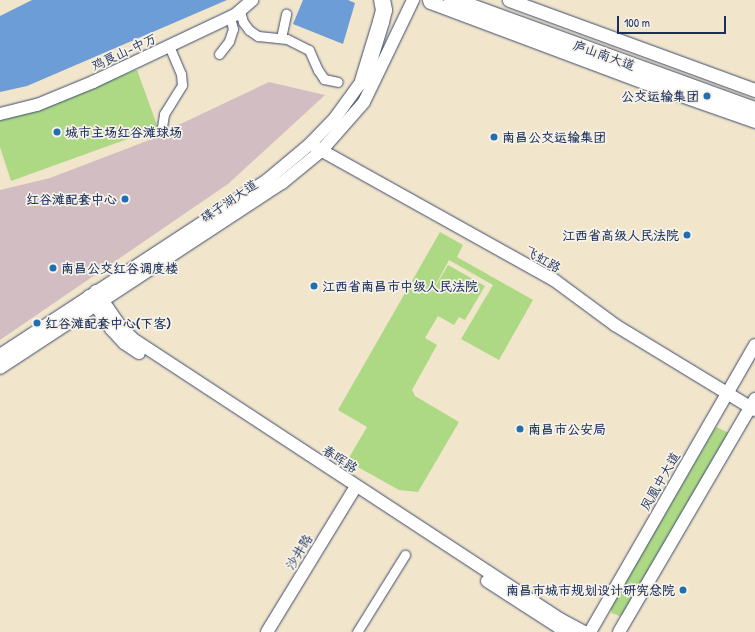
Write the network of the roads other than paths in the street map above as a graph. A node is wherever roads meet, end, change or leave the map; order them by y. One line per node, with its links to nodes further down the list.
1 (252, 0): 9 (street, 鸡良山-中万)
2 (382, 0): 14 (highway)
3 (404, 0): 14 (street, 碟子湖大道)
4 (413, 0): 23 (street, 碟子湖大道)
5 (429, 0): 20 (main road)
6 (452, 0): 18 (highway, 庐山南大道)
7 (483, 0): 17 (highway, 庐山南大道)
8 (509, 0): 16 (main road)
9 (235, 14): 11 (street); 12 (street, 鸡良山-中万); 13 (street)
10 (286, 14): 11 (street)
11 (281, 38): 15 (street)
12 (169, 46): 19 (street, 鸡良山-中万); 21 (street)
13 (219, 54)
14 (363, 81): 22 (street, 碟子湖大道)
15 (338, 82)
16 (755, 90)
17 (755, 100)
18 (755, 110)
19 (0, 114)
20 (755, 121)
21 (162, 127)
22 (310, 144): 23 (street, 飞虹路); 24 (street, 碟子湖大道)
23 (322, 151): 24 (street, 碟子湖大道); 28 (street, 飞虹路)
24 (96, 298): 26 (street, 碟子湖大道); 27 (street, 碟子湖大道); 30 (street, 春晖路)
25 (755, 345): 28 (street, 凤凰中大道)
26 (0, 355)
27 (0, 368)
28 (726, 394): 29 (street, 飞虹路); 36 (street, 凤凰中大道)
29 (753, 405): 37 (street)
30 (354, 489): 32 (street, 沙井路); 34 (street, 春晖路); 35 (street, 春晖路)
31 (405, 555): 33 (street)
32 (267, 632)
33 (357, 632)
34 (566, 632)
35 (584, 632)
36 (590, 632)
37 (619, 632)

